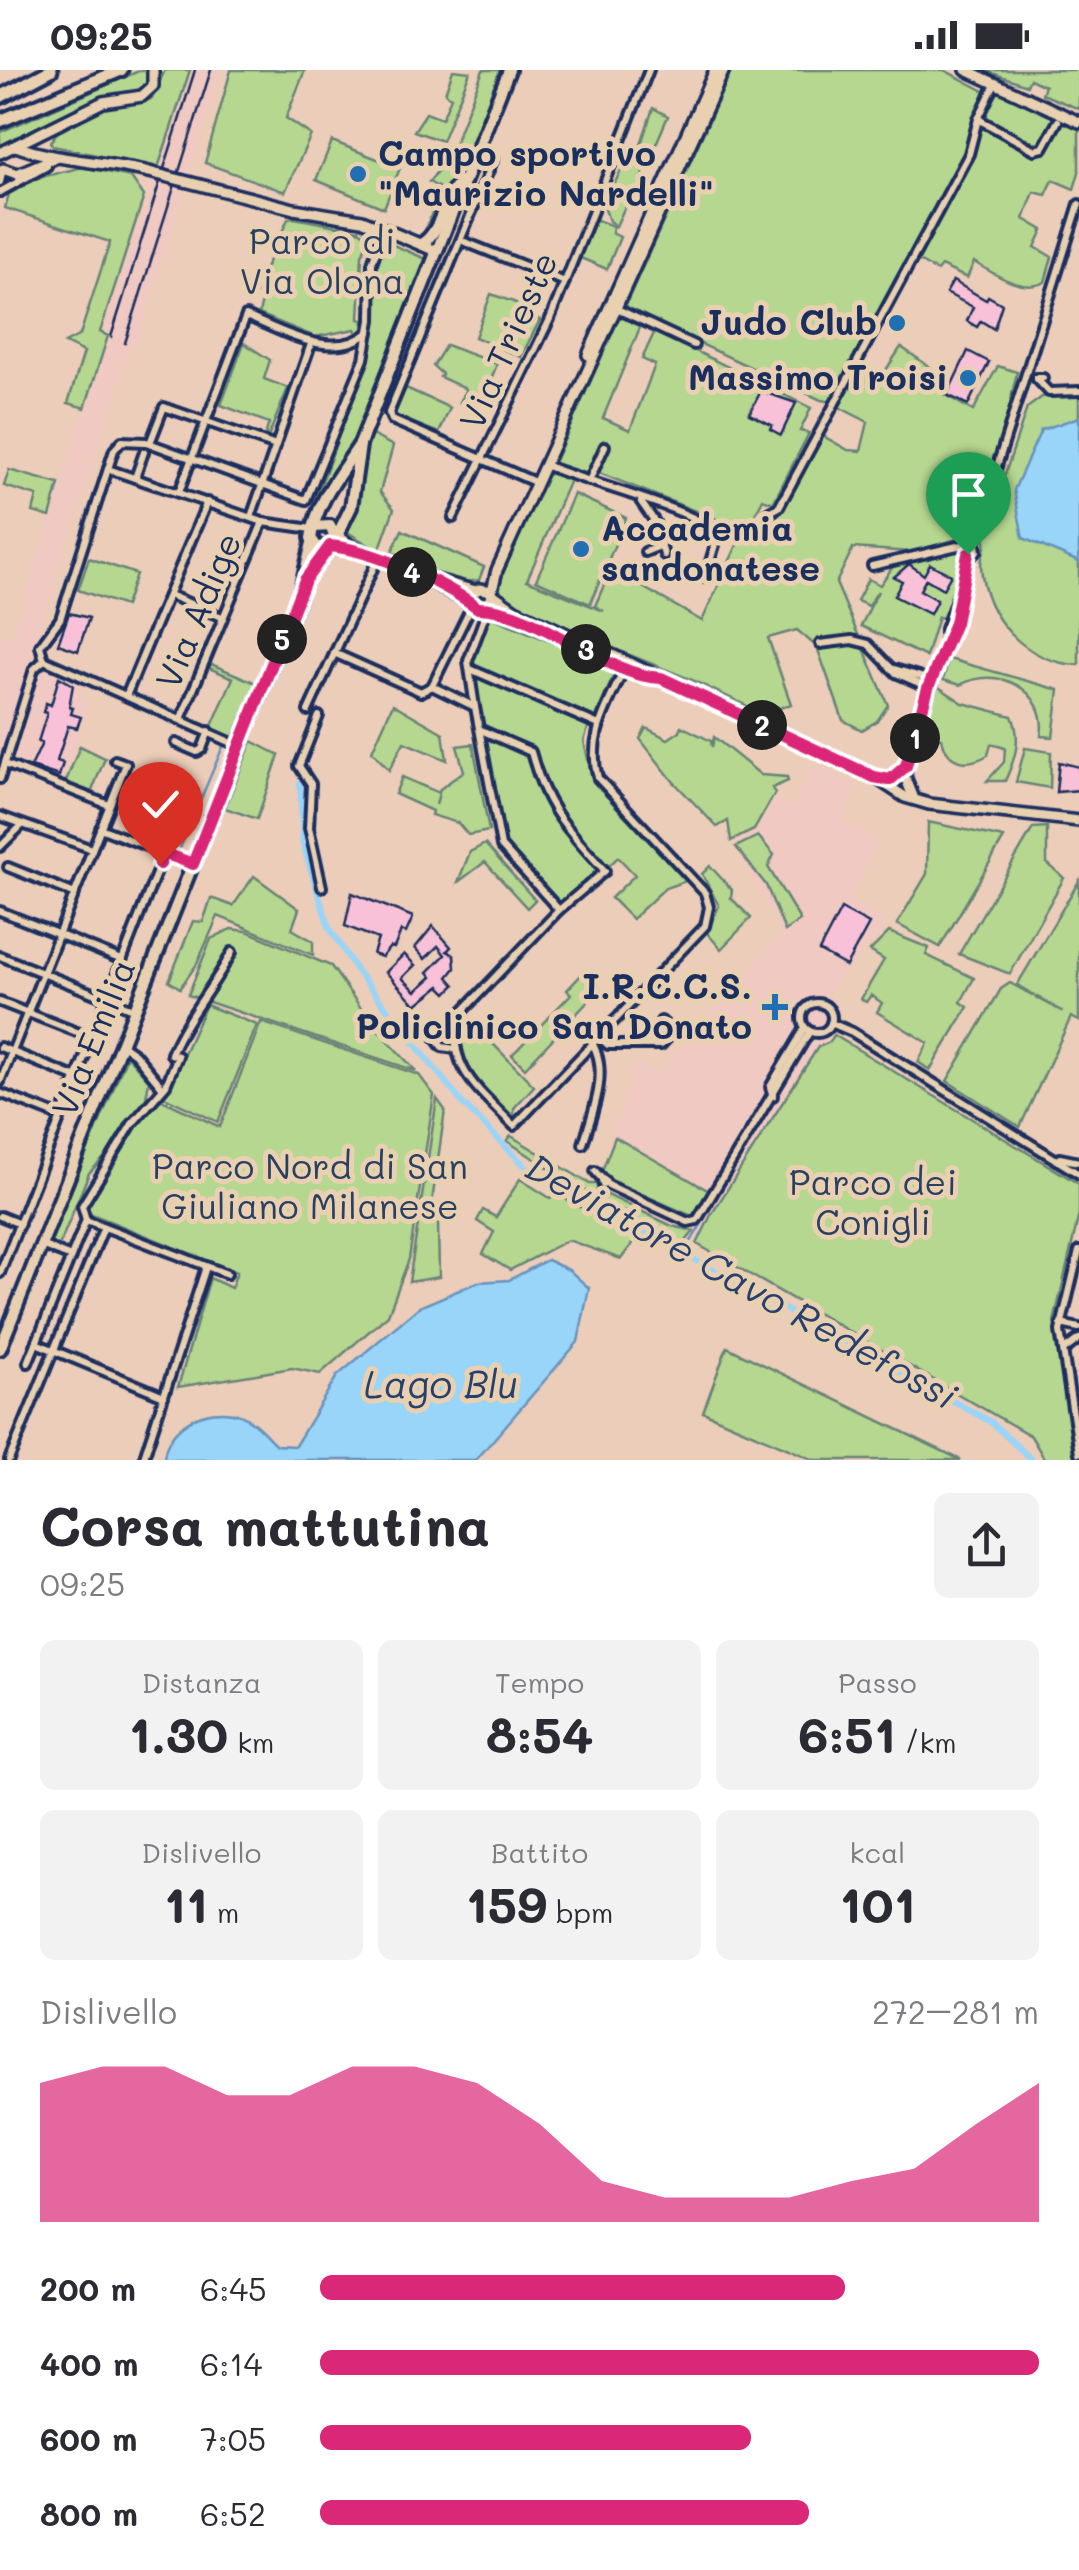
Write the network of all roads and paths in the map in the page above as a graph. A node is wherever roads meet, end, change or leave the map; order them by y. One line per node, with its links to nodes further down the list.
1 (51, 70): 10 (highway)
2 (121, 70): 12 (highway)
3 (153, 70): 15 (street)
4 (509, 70): 24 (main road, Via Emilia)
5 (649, 70): 34 (street, Via Trieste)
6 (715, 70): 28 (street)
7 (724, 70): 28 (street)
8 (966, 70): 9 (street)
9 (995, 84): 11 (street); 14 (street)
10 (0, 97)
11 (978, 119): 13 (street); 58 (street)
12 (0, 122)
13 (1058, 122)
14 (1079, 122)
15 (45, 131): 16 (street); 20 (street)
16 (34, 137): 17 (street); 19 (street)
17 (14, 146): 18 (street); 19 (street)
18 (2, 152): 22 (street)
19 (27, 153): 20 (street); 23 (street)
20 (58, 156): 23 (street); 27 (street); 30 (street, bridge)
21 (494, 158): 26 (street)
22 (2, 166): 23 (street); 25 (street)
23 (21, 172): 27 (street)
24 (466, 178): 26 (street); 31 (main road); 33 (main road, Via Emilia)
25 (0, 182)
26 (484, 184): 32 (street)
27 (0, 191)
28 (661, 200): 35 (street)
29 (1079, 204): 65 (street)
30 (384, 229): 31 (street); 33 (street); 36 (street)
31 (421, 244): 33 (street)
32 (461, 245): 34 (street); 48 (street)
33 (436, 252): 43 (main road, Via Emilia)
34 (565, 282): 48 (street, Via Trieste)
35 (612, 307): 38 (street); 49 (street)
36 (370, 331): 37 (street); 54 (street)
37 (311, 343): 41 (street); 44 (street)
38 (694, 345)
39 (1043, 378): 40 (street)
40 (1079, 390)
41 (206, 421): 42 (street); 44 (street); 47 (street)
42 (150, 443): 47 (street); 50 (street)
43 (360, 444): 62 (main road, Via Emilia); 63 (main road, Via Emilia)
44 (276, 446): 54 (street)
45 (605, 446): 52 (street)
46 (144, 452): 51 (street)
47 (191, 458): 54 (street); 55 (street)
48 (484, 458): 53 (street); 60 (street, Via Trieste)
49 (543, 464): 52 (street); 53 (street)
50 (108, 469): 51 (street); 79 (street)
51 (136, 478): 55 (street)
52 (589, 481): 56 (street)
53 (535, 482): 73 (street); 75 (street)
54 (263, 484): 59 (street)
55 (180, 492): 57 (street)
56 (640, 501): 64 (street); 71 (street)
57 (207, 502): 59 (street); 74 (street)
58 (768, 513)
59 (251, 518): 61 (street)
60 (453, 518)
61 (263, 522): 62 (street); 80 (street, Via Adige)
62 (313, 535): 63 (main road); 63 (main road); 72 (main road, Via Emilia)
63 (332, 540): 68 (street); 72 (main road, Via Emilia)
64 (660, 546): 66 (street); 67 (street)
65 (970, 549): 69 (street); 88 (street)
66 (645, 552)
67 (664, 556)
68 (378, 557): 70 (street); 83 (street)
69 (872, 566)
70 (421, 576): 73 (street); 76 (street)
71 (705, 578)
72 (305, 580): 101 (main road, Via Emilia)
73 (477, 590): 75 (street); 76 (street)
74 (169, 595): 80 (street); 91 (street)
75 (491, 595): 78 (street); 81 (street)
76 (473, 604): 78 (street); 89 (street)
77 (53, 605): 79 (street)
78 (488, 607): 85 (street); 86 (street)
79 (64, 608): 84 (street)
80 (222, 617): 96 (street, Via Adige)
81 (559, 630): 85 (street); 87 (street)
82 (820, 644): 88 (street)
83 (334, 653): 89 (street); 94 (street)
84 (44, 660): 91 (street); 103 (street)
85 (625, 667): 87 (street); 97 (street)
86 (470, 670): 90 (street); 97 (street)
87 (658, 677): 105 (street)
88 (929, 684): 105 (street)
89 (432, 686): 92 (street)
90 (473, 693): 92 (street); 93 (street)
91 (126, 696): 96 (street)
92 (464, 702): 93 (street)
93 (475, 707): 98 (street)
94 (308, 711)
95 (318, 716): 117 (street)
96 (181, 719): 99 (street)
97 (599, 726): 135 (street)
98 (480, 730): 119 (street); 119 (street)
99 (210, 731): 100 (street); 101 (street)
100 (176, 742)
101 (240, 746): 115 (main road, Via Emilia)
102 (115, 760): 107 (street)
103 (5, 764): 104 (street); 107 (street)
104 (0, 779)
105 (900, 784): 109 (street)
106 (186, 803): 114 (street)
107 (109, 805): 111 (street)
108 (0, 816): 110 (street)
109 (1079, 820)
110 (23, 824): 112 (street); 113 (street)
111 (100, 828): 113 (street); 114 (street)
112 (0, 847)
113 (92, 849): 118 (street)
114 (165, 854): 115 (street); 124 (street)
115 (193, 864): 128 (main road, Via Emilia)
116 (8, 867): 118 (street)
117 (322, 886)
118 (75, 894): 121 (street)
119 (559, 910): 138 (street)
120 (0, 911): 121 (street)
121 (59, 934): 124 (street); 125 (street)
122 (232, 952): 142 (street)
123 (0, 956): 125 (street)
124 (122, 960): 126 (street)
125 (43, 973): 126 (street); 129 (street)
126 (108, 999): 128 (street); 133 (street)
127 (0, 1002): 129 (street)
128 (135, 1010): 136 (main road, Via Emilia)
129 (28, 1014): 133 (street); 139 (street)
130 (661, 1021): 135 (street)
131 (831, 1023): 132 (street); 132 (street); 146 (street)
132 (808, 1029): 148 (street)
133 (92, 1038): 140 (street)
134 (436, 1040): 138 (street)
135 (595, 1040): 138 (street); 145 (street)
136 (121, 1044): 142 (street); 154 (main road, Via Emilia)
137 (0, 1047): 139 (street)
138 (455, 1048)
139 (12, 1052): 140 (street); 141 (street)
140 (76, 1078): 144 (street)
141 (0, 1082)
142 (162, 1088): 151 (street)
143 (0, 1093): 144 (street)
144 (62, 1117): 152 (street)
145 (582, 1144)
146 (1049, 1154): 147 (street); 149 (street)
147 (1077, 1161)
148 (595, 1171)
149 (1079, 1174)
150 (0, 1216): 152 (street)
151 (86, 1220): 153 (street); 156 (street)
152 (20, 1224): 158 (street)
153 (104, 1226): 157 (street); 166 (street)
154 (41, 1245): 156 (street); 164 (main road, Via Emilia)
155 (1079, 1251): 160 (street)
156 (71, 1257): 163 (street)
157 (206, 1267): 159 (street); 168 (street)
158 (0, 1272)
159 (226, 1274)
160 (1060, 1323): 161 (street); 165 (street)
161 (1079, 1328)
162 (1079, 1339): 165 (street)
163 (36, 1343): 166 (street); 167 (street)
164 (0, 1349)
165 (1063, 1351): 169 (street)
166 (54, 1352): 168 (street); 170 (street)
167 (28, 1364)
168 (164, 1396): 171 (street)
169 (1079, 1453)
170 (8, 1460)
171 (143, 1460)

